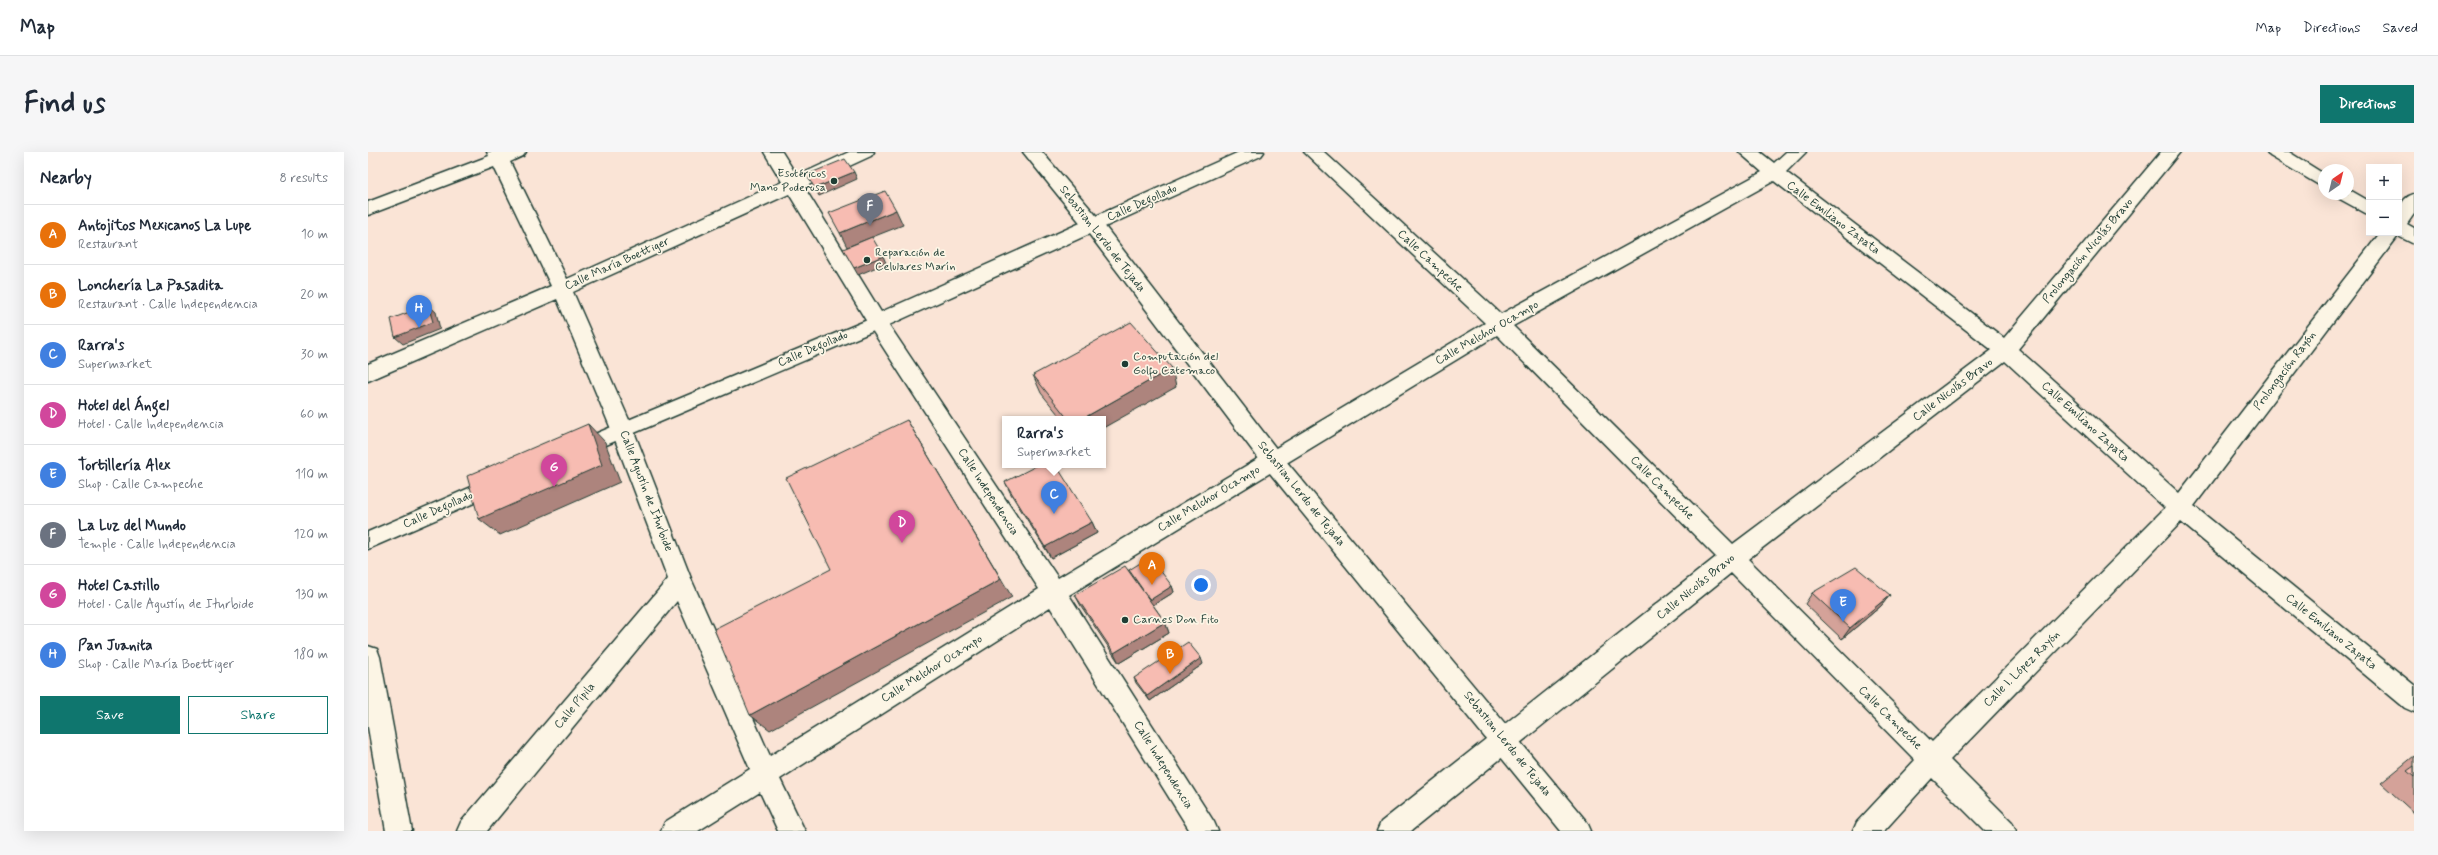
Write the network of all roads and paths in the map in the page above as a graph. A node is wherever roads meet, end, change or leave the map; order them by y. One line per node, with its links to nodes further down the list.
1 (773, 152): 13 (street, Calle Independencia)
2 (864, 152): 13 (street, Calle María Boettiger)
3 (1032, 152): 19 (street, Sebastian Lerdo de Tejada)
4 (1255, 152): 19 (street, Calle Degollado)
5 (1313, 152): 25 (street, Calle Campeche)
6 (1748, 152): 11 (street, Calle Emiliano Zapata)
7 (1797, 152): 11 (street, Calle Melchor Ocampo)
8 (2171, 152): 26 (street, Prolongación Nicolás Bravo)
9 (2276, 152): 12 (street)
10 (504, 154): 17 (street); 23 (street, Calle Agustín de Iturbide)
11 (1774, 174): 25 (street, Calle Melchor Ocampo); 26 (street, Calle Emiliano Zapata)
12 (2318, 178)
13 (794, 184): 23 (street, Calle María Boettiger); 24 (street, Calle Independencia)
14 (2354, 200): 16 (street)
15 (2414, 200): 18 (street)
16 (2366, 207)
17 (368, 209)
18 (2402, 218)
19 (1093, 225): 24 (street, Calle Degollado); 30 (street, Sebastian Lerdo de Tejada)
20 (2402, 230): 22 (street)
21 (2388, 236): 32 (street, Prolongación Rayón)
22 (2414, 237)
23 (562, 289): 27 (street, Calle María Boettiger); 28 (street, Calle Agustín de Iturbide)
24 (877, 322): 28 (lane, Calle Degollado); 36 (street, Calle Independencia)
25 (1499, 324): 30 (street, Calle Melchor Ocampo); 34 (street, Calle Campeche)
26 (2006, 350): 32 (street, Calle Emiliano Zapata); 34 (street, Calle Nicolás Bravo)
27 (368, 373)
28 (622, 429): 29 (lane, Calle Degollado); 35 (street, Calle Agustín de Iturbide)
29 (564, 455)
30 (1273, 461): 36 (street, Calle Melchor Ocampo); 39 (street, Sebastian Lerdo de Tejada)
31 (513, 477): 33 (lane, Calle Degollado)
32 (2180, 508): 38 (street, Calle Emiliano Zapata); 40 (street, Calle I. López Rayón)
33 (368, 541)
34 (1732, 558): 39 (street, Calle Nicolás Bravo); 40 (street, Calle Campeche)
35 (680, 581): 41 (street, Calle Agustín de Iturbide); 43 (street, Calle Pípila)
36 (1054, 592): 41 (street, Calle Melchor Ocampo); 46 (street, Calle Independencia)
37 (368, 657): 42 (street)
38 (2414, 700)
39 (1504, 740): 47 (street, Calle Nicolás Bravo); 48 (street, Sebastian Lerdo de Tejada)
40 (1932, 760): 49 (street, Calle I. López Rayón); 50 (street, Calle Campeche)
41 (764, 775): 44 (street, Calle Melchor Ocampo); 45 (street, Calle Agustín de Iturbide)
42 (399, 831)
43 (470, 831)
44 (674, 831)
45 (792, 831)
46 (1205, 831)
47 (1390, 831)
48 (1578, 831)
49 (1866, 831)
50 (2003, 831)

